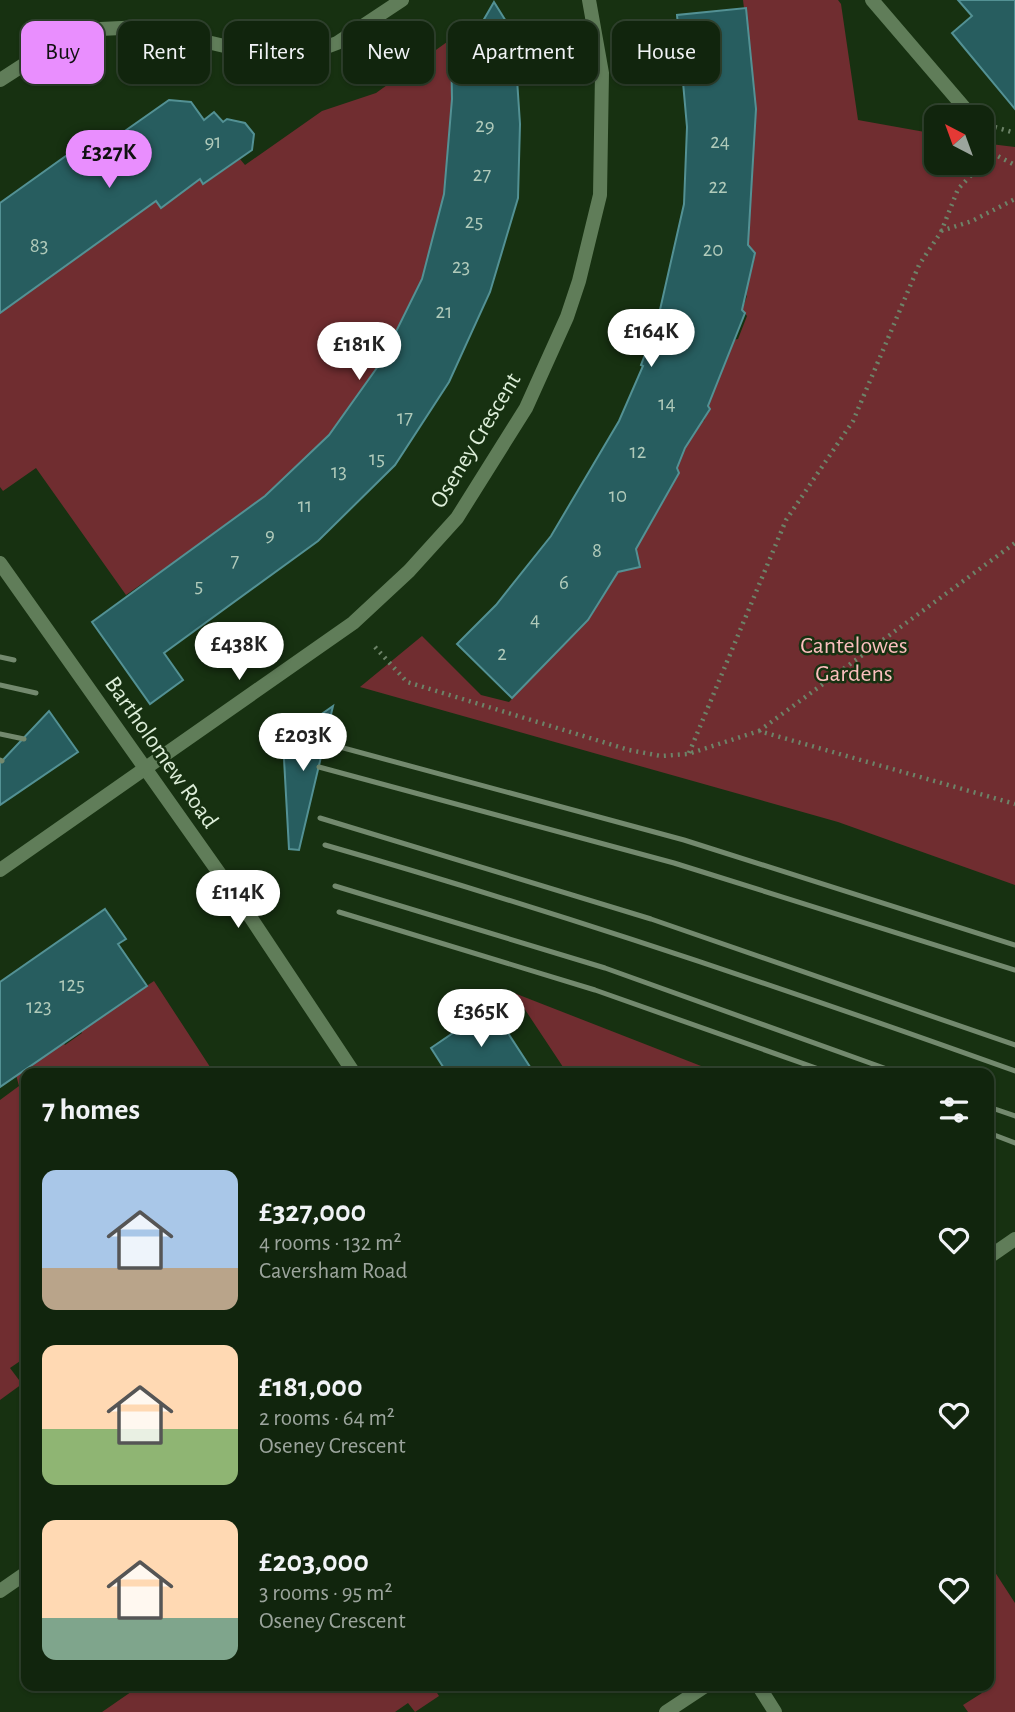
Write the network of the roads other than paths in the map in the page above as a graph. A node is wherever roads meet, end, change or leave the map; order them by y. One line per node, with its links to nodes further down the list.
1 (402, 0): 4 (street)
2 (589, 0): 7 (street, Oseney Crescent)
3 (872, 0): 5 (street)
4 (0, 80)
5 (962, 105)
6 (0, 564): 7 (street, Bartholomew Road)
7 (146, 769): 8 (street, Oseney Crescent); 9 (street, Bartholomew Road)
8 (0, 870)
9 (351, 1068)
10 (1015, 1239): 11 (street)
11 (994, 1254)
12 (21, 1576): 13 (street)
13 (0, 1591)
14 (697, 1691): 16 (street)
15 (762, 1691): 17 (street)
16 (666, 1712)
17 (775, 1712)

